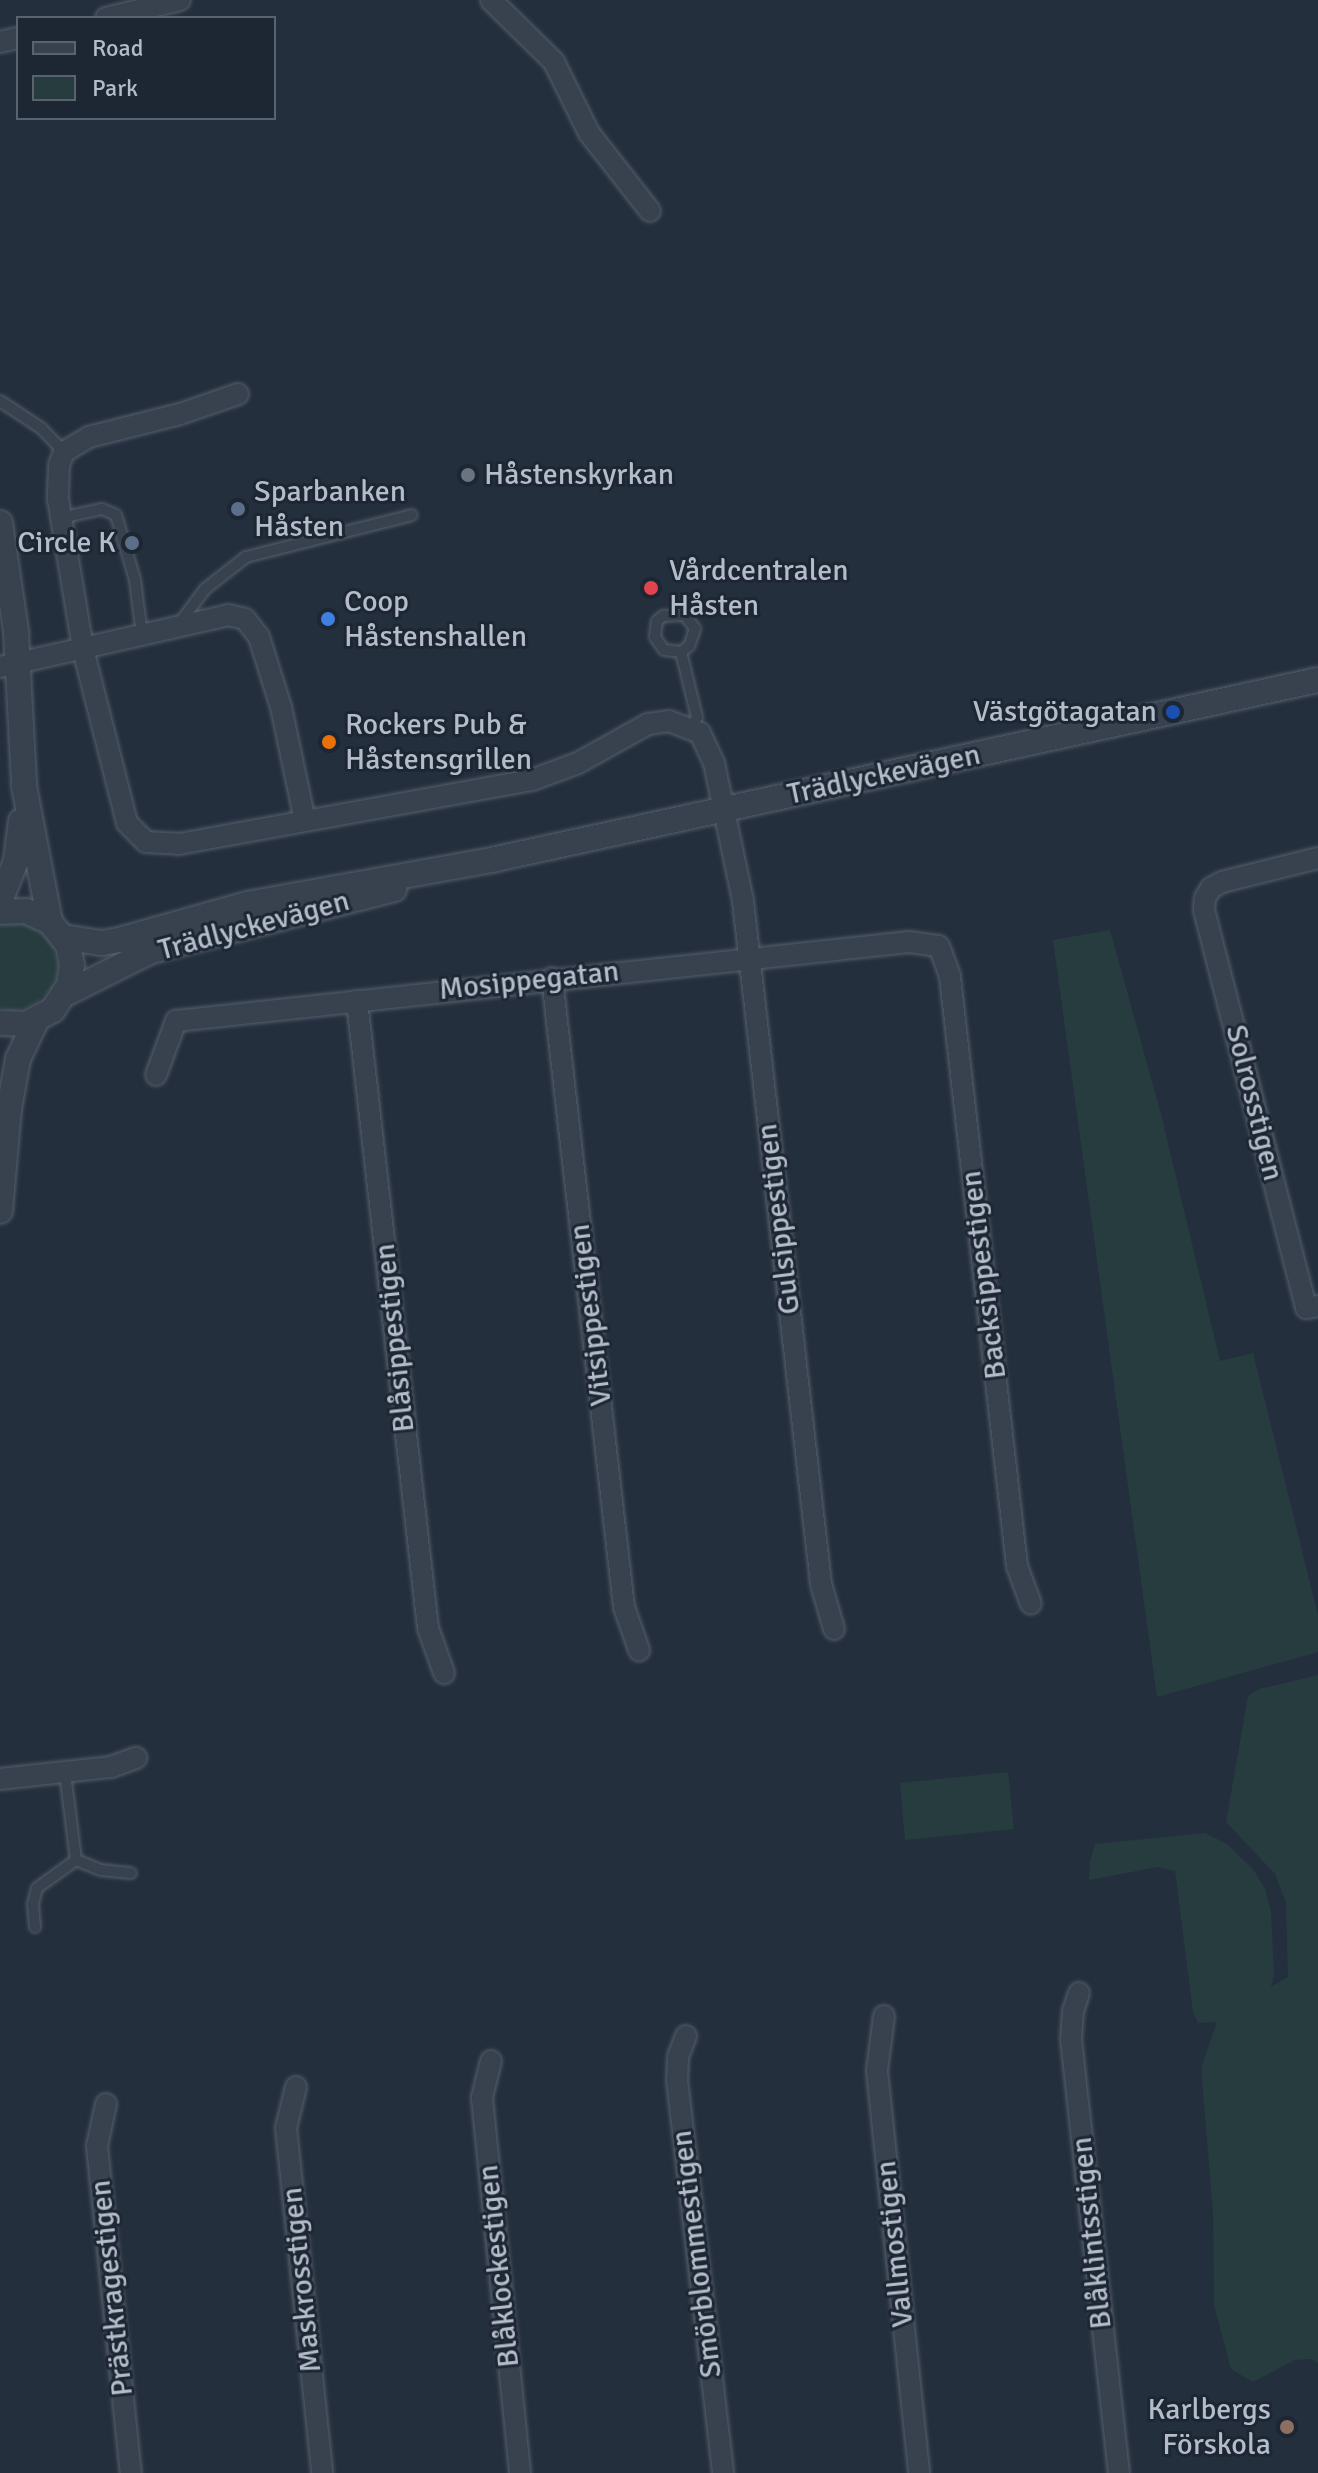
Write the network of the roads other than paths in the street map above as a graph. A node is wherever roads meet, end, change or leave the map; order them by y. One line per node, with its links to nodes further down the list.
1 (180, 0): 3 (street)
2 (491, 0): 4 (street)
3 (114, 16)
4 (650, 211)
5 (238, 394): 7 (street)
6 (0, 401): 7 (lane)
7 (64, 452): 9 (street)
8 (412, 515): 11 (lane)
9 (61, 518): 12 (lane); 13 (street)
10 (0, 523): 15 (street)
11 (178, 626): 12 (street); 20 (street)
12 (142, 635): 13 (street)
13 (83, 649): 15 (street); 20 (street)
14 (681, 652): 14 (lane); 17 (lane)
15 (10, 665): 18 (street)
16 (1318, 680): 19 (street, Trädlyckevägen)
17 (691, 728): 19 (street, Gulsippestigen); 20 (street)
18 (24, 786): 23 (street); 25 (street)
19 (724, 809): 22 (street, Trädlyckevägen); 27 (street, Gulsippestigen)
20 (305, 821)
21 (1318, 858): 37 (street, Solrosstigen)
22 (496, 859): 25 (street, Trädlyckevägen); 29 (street, Trädlyckevägen)
23 (0, 901)
24 (0, 912): 25 (street, Trädlyckevägen)
25 (56, 929): 29 (street)
26 (939, 946): 27 (street, Mosippegatan); 38 (street, Backsippestigen)
27 (748, 958): 28 (street, Mosippegatan); 39 (street, Gulsippestigen)
28 (552, 978): 30 (street, Mosippegatan); 40 (street, Vitsippestigen)
29 (65, 994): 31 (street, Trädlyckevägen)
30 (357, 1001): 34 (street, Mosippegatan); 41 (street, Blåsippestigen)
31 (36, 1021): 32 (street); 35 (street)
32 (0, 1023)
33 (0, 1067): 35 (street)
34 (156, 1075)
35 (9, 1109): 36 (street)
36 (0, 1211)
37 (1318, 1306)
38 (1031, 1604)
39 (834, 1629)
40 (639, 1650)
41 (444, 1673)
42 (136, 1758): 43 (street)
43 (65, 1773): 44 (street); 45 (lane)
44 (0, 1779)
45 (76, 1860): 46 (lane); 47 (lane)
46 (131, 1873)
47 (35, 1927)
48 (1079, 1993): 59 (street, Blåklintsstigen)
49 (884, 2016): 58 (street, Vallmostigen)
50 (686, 2036): 57 (street, Smörblommestigen)
51 (491, 2061): 56 (street, Blåklockestigen)
52 (296, 2087): 55 (street, Maskrosstigen)
53 (106, 2104): 54 (street, Prästkragestigen)
54 (131, 2473)
55 (322, 2473)
56 (520, 2473)
57 (723, 2473)
58 (919, 2473)
59 (1119, 2473)

